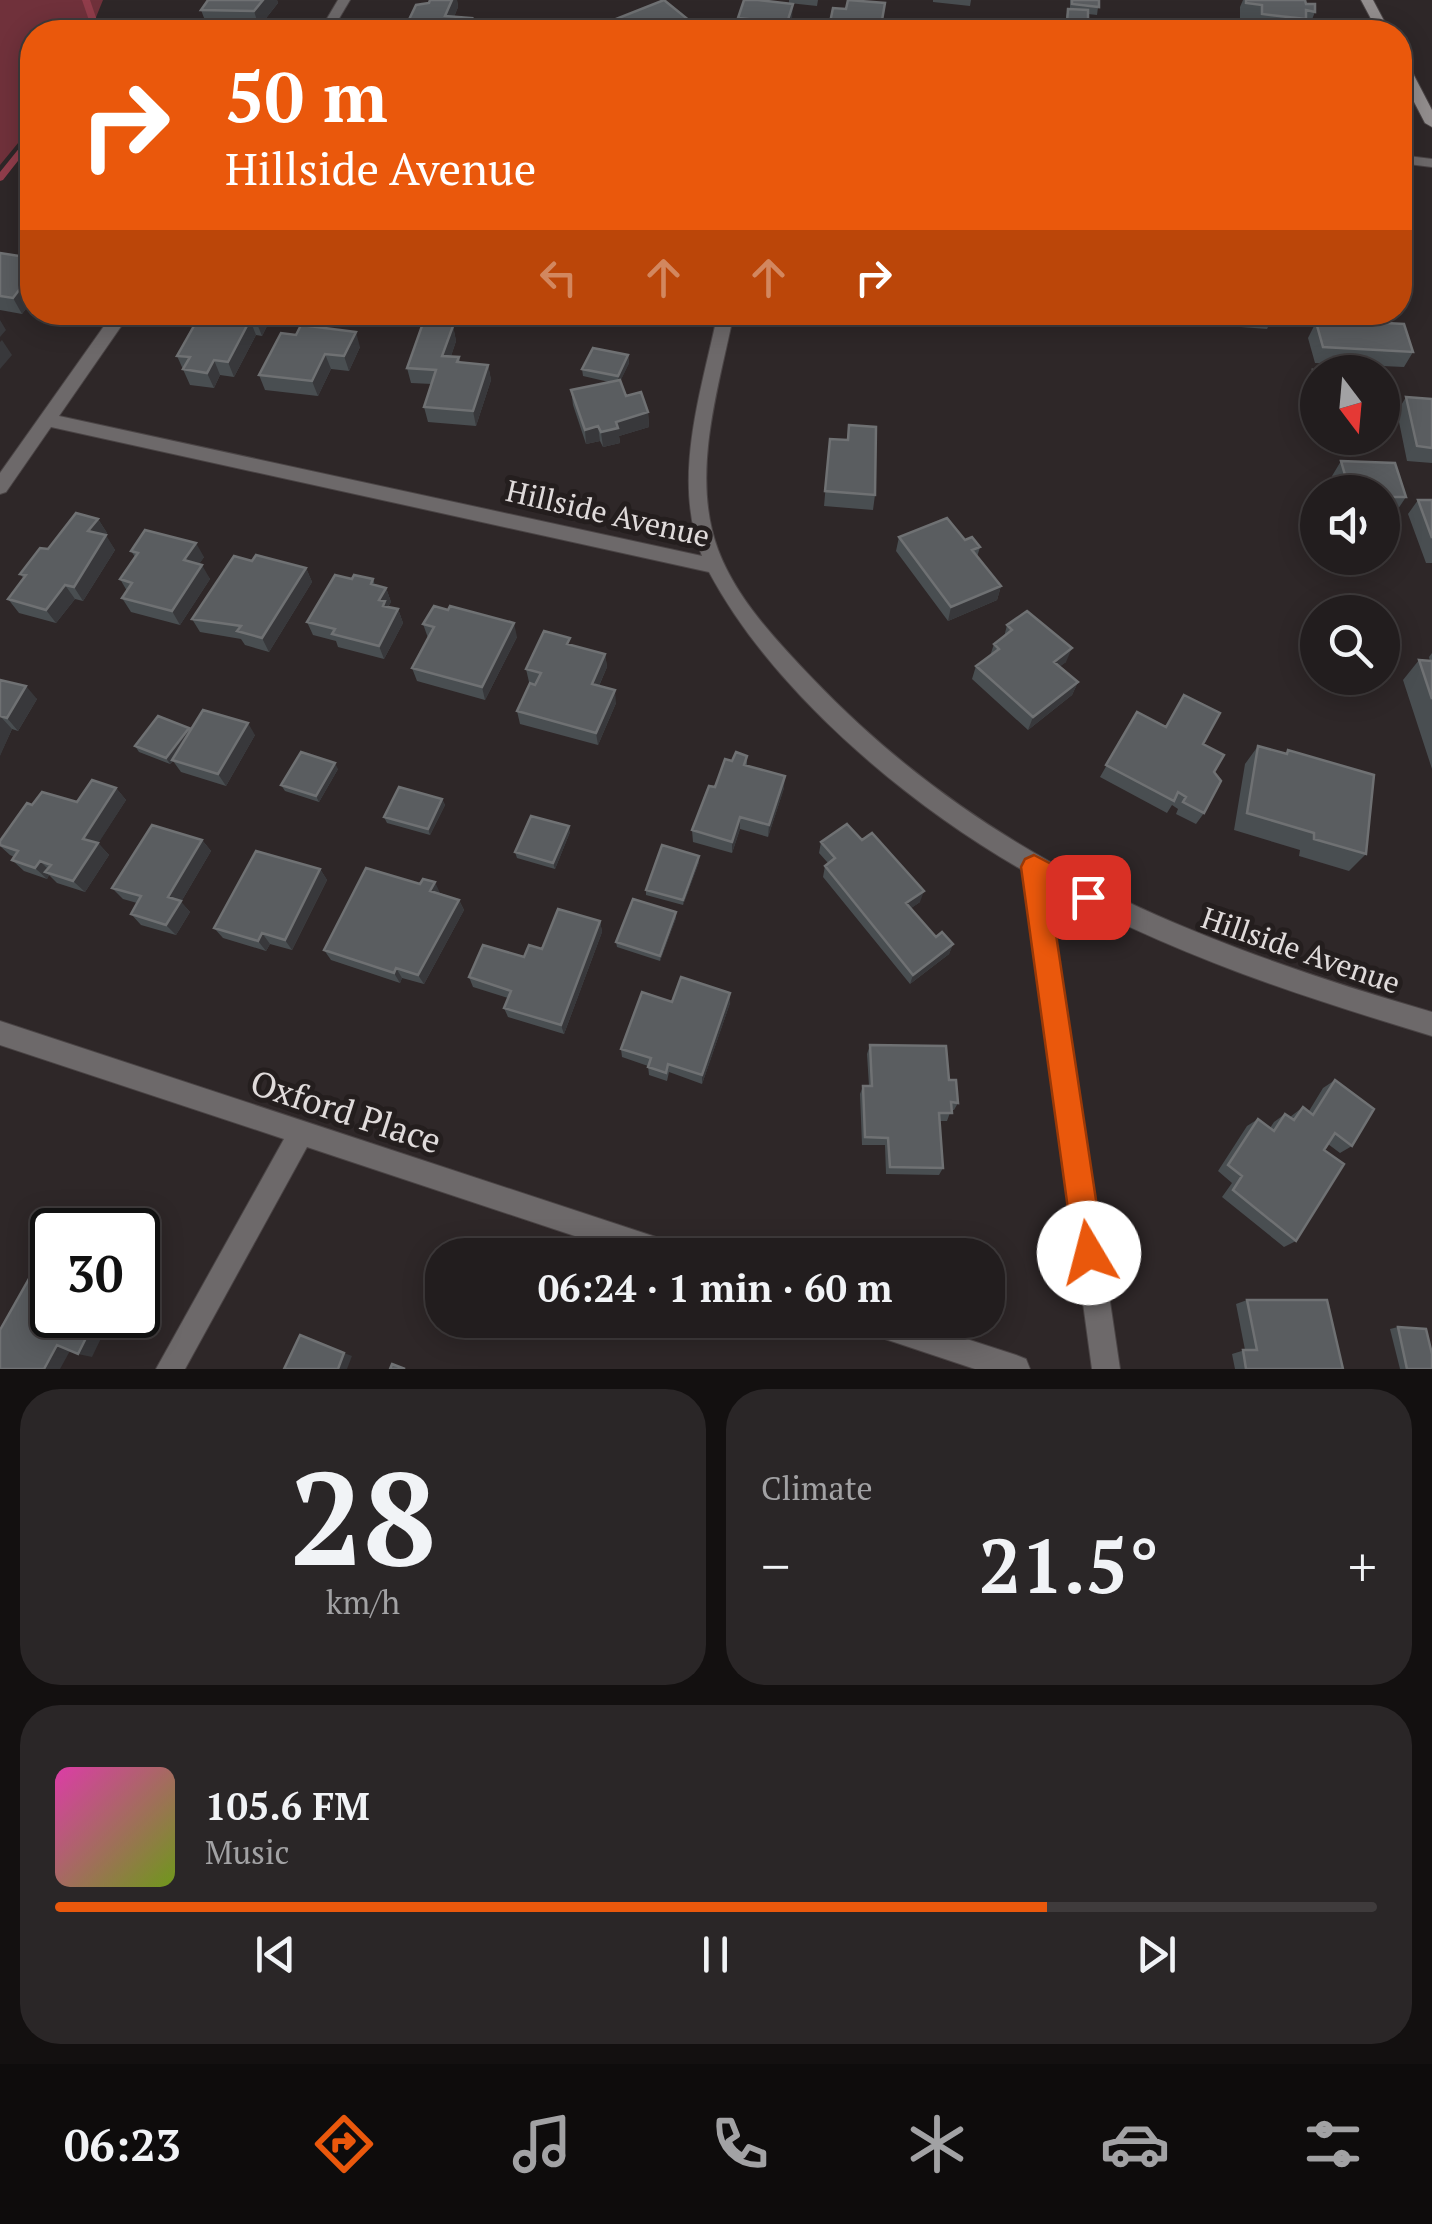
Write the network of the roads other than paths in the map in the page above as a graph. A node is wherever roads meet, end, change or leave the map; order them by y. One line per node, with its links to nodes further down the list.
1 (1412, 84): 2 (main road)
2 (1432, 122)
3 (114, 325): 5 (street)
4 (724, 325): 7 (street)
5 (47, 420): 6 (street); 7 (street, Hillside Avenue)
6 (0, 487)
7 (716, 566): 8 (street, Hillside Avenue)
8 (1034, 867): 9 (street, Hillside Avenue); 16 (street)
9 (1432, 1024)
10 (0, 1034): 11 (street, Oxford Place)
11 (301, 1133): 12 (street, Oxford Place); 14 (street)
12 (619, 1238)
13 (922, 1338): 15 (street)
14 (170, 1369)
15 (1016, 1369)
16 (1106, 1369)

